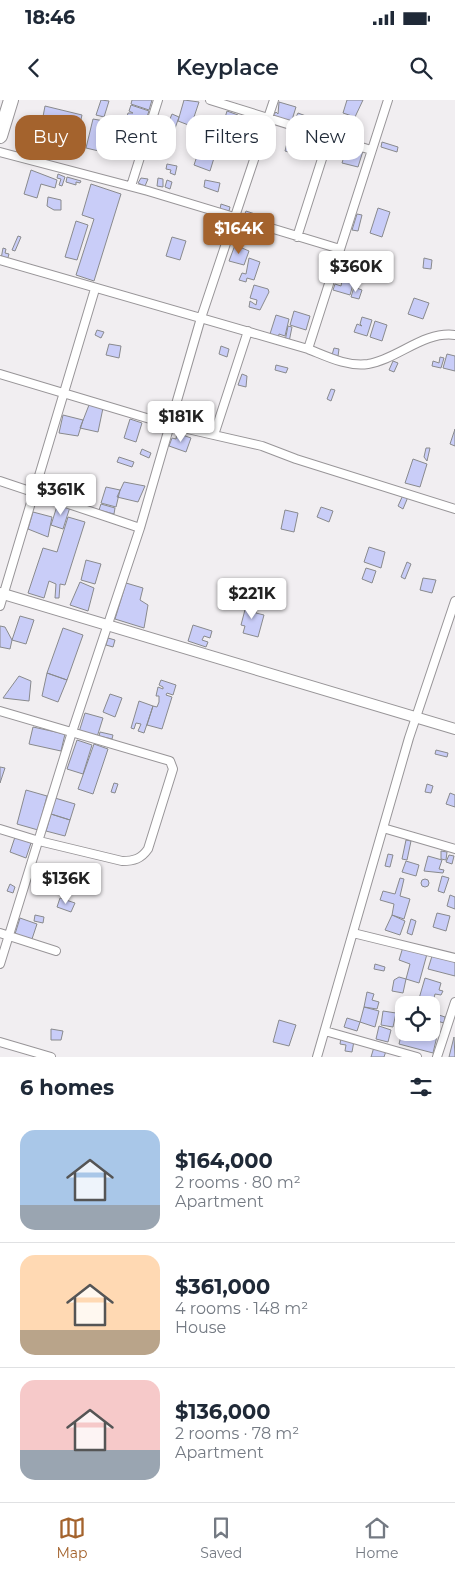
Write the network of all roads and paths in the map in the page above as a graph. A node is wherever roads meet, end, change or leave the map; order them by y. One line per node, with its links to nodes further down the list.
1 (2, 100): 7 (highway)
2 (11, 100): 10 (highway)
3 (158, 100): 16 (street)
4 (210, 100): 8 (street)
5 (274, 100): 9 (street)
6 (388, 100): 12 (street)
7 (0, 105)
8 (258, 115)
9 (268, 115)
10 (0, 136)
11 (364, 148): 12 (street)
12 (371, 150): 19 (street)
13 (0, 152): 16 (street)
14 (254, 160): 17 (street)
15 (322, 160): 18 (street)
16 (131, 186): 17 (street)
17 (236, 219): 18 (street); 22 (street)
18 (297, 237): 19 (street)
19 (340, 250): 25 (street)
20 (0, 260): 21 (street)
21 (95, 289): 22 (street); 27 (street)
22 (202, 318): 23 (street); 28 (street)
23 (248, 330): 25 (street); 29 (street)
24 (455, 335): 25 (street)
25 (308, 349)
26 (0, 374): 27 (street)
27 (65, 392): 28 (street); 31 (street)
28 (170, 425): 29 (street); 33 (street)
29 (214, 435): 32 (street)
30 (0, 481): 31 (street)
31 (34, 492): 33 (street); 34 (street)
32 (455, 509)
33 (140, 528): 37 (street)
34 (2, 594): 36 (street); 37 (street)
35 (455, 601): 39 (street)
36 (0, 606)
37 (108, 625): 39 (street); 41 (street)
38 (0, 711): 41 (street)
39 (416, 718): 40 (street); 42 (street)
40 (455, 729)
41 (72, 732): 44 (street); 44 (street)
42 (383, 828): 45 (street); 46 (street)
43 (0, 829): 44 (street)
44 (39, 841): 47 (street)
45 (455, 849)
46 (353, 933): 49 (street); 52 (street)
47 (4, 934): 48 (street); 50 (street)
48 (56, 951)
49 (455, 958)
50 (0, 964)
51 (455, 1002): 57 (street)
52 (325, 1030): 55 (street); 56 (street)
53 (0, 1042): 54 (street)
54 (51, 1057)
55 (317, 1057)
56 (416, 1057)
57 (437, 1057)

